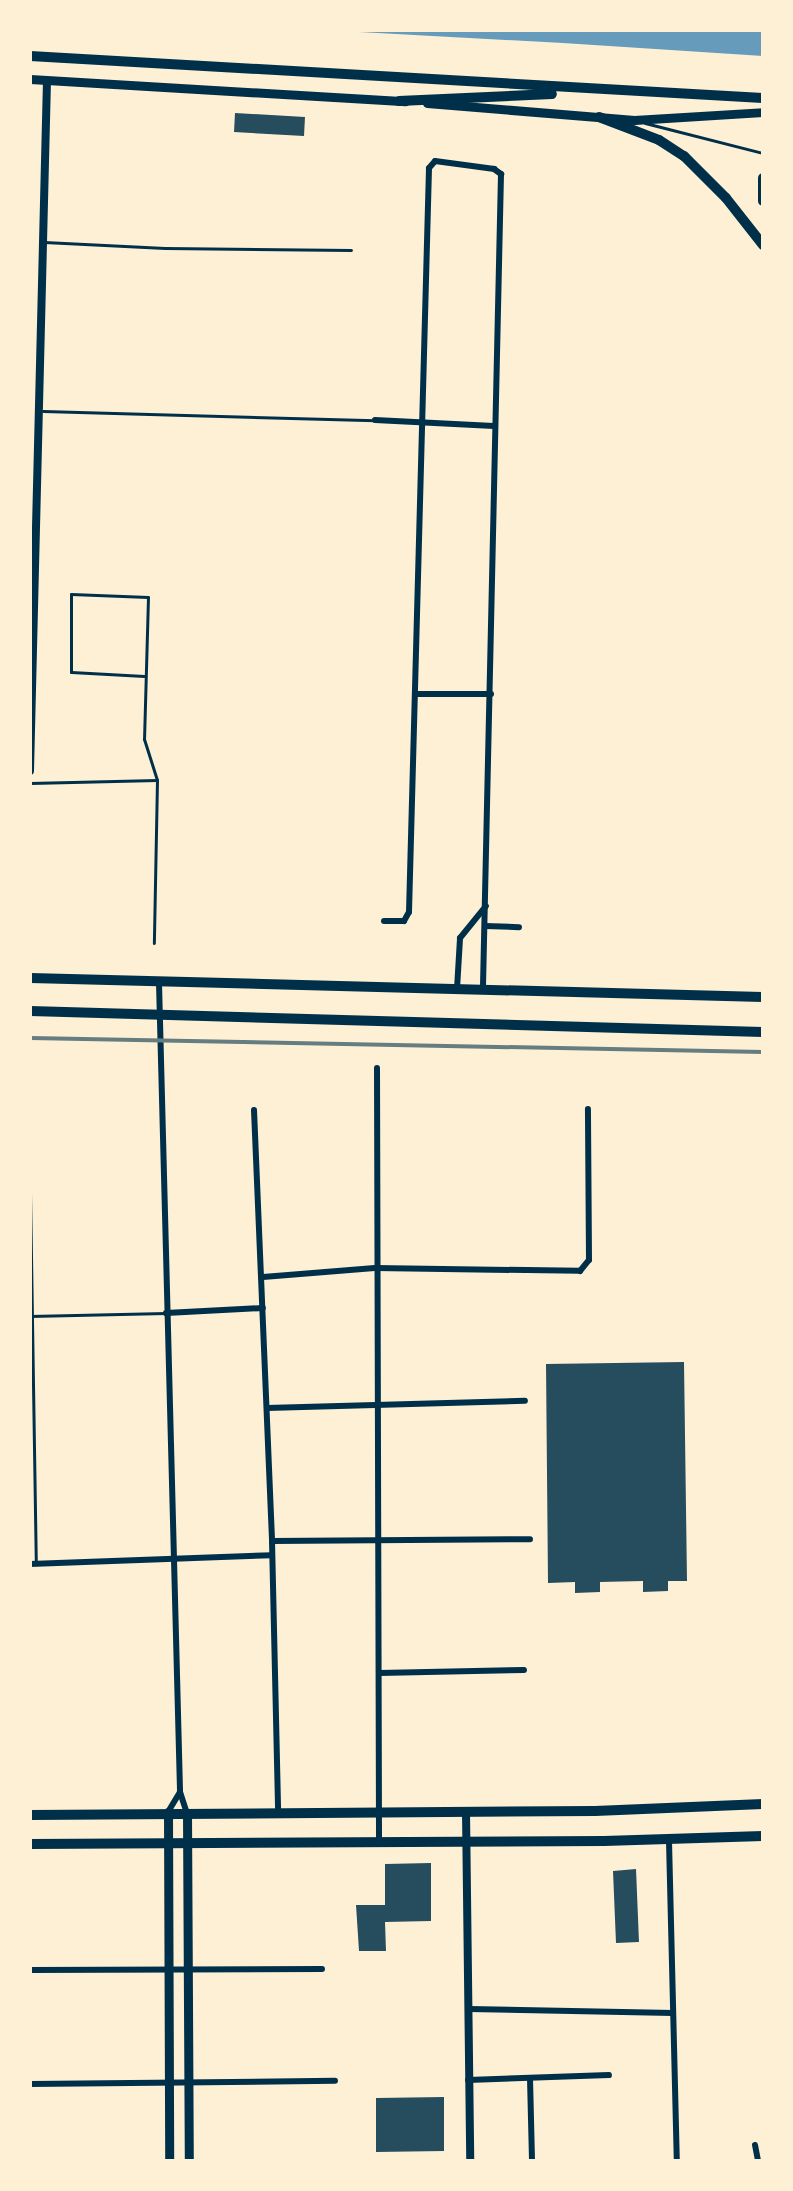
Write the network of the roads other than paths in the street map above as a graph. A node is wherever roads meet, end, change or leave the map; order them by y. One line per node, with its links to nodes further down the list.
1 (30, 56): 4 (main road)
2 (30, 79): 3 (main road)
3 (47, 81): 6 (main road); 13 (street)
4 (608, 91): 5 (main road); 6 (main road)
5 (763, 98)
6 (399, 101): 8 (main road)
7 (763, 112): 9 (main road)
8 (599, 117): 9 (main road); 14 (main road)
9 (634, 120): 10 (lane)
10 (763, 153)
11 (763, 178): 12 (main road)
12 (763, 201)
13 (44, 242): 15 (lane); 16 (street)
14 (763, 245)
15 (351, 250)
16 (37, 411): 17 (lane); 23 (street)
17 (375, 420): 18 (street)
18 (422, 422): 19 (street); 19 (street); 21 (street)
19 (494, 426): 22 (street)
20 (144, 676): 20 (lane); 24 (lane)
21 (415, 694): 22 (street); 27 (street)
22 (491, 694): 26 (street)
23 (30, 771)
24 (157, 780): 25 (lane); 30 (lane)
25 (30, 783)
26 (486, 906): 28 (street); 33 (street)
27 (384, 921)
28 (485, 926): 29 (street); 34 (street)
29 (519, 927)
30 (154, 943)
31 (30, 978): 32 (main road)
32 (159, 983): 33 (main road); 37 (street)
33 (457, 990): 34 (main road)
34 (483, 990): 35 (main road)
35 (763, 997)
36 (30, 1011): 37 (main road)
37 (160, 1015): 38 (main road); 46 (street)
38 (763, 1032)
39 (377, 1068): 43 (street)
40 (588, 1109): 43 (street)
41 (254, 1110): 44 (street)
42 (30, 1193): 47 (lane)
43 (375, 1268): 44 (street); 49 (street)
44 (263, 1277): 45 (street)
45 (263, 1308): 46 (street); 50 (street)
46 (166, 1313): 47 (lane); 55 (street)
47 (32, 1316): 56 (lane)
48 (525, 1401): 49 (street)
49 (377, 1403): 50 (street); 52 (street)
50 (267, 1408): 53 (street)
51 (530, 1539): 52 (street)
52 (380, 1540): 53 (street); 58 (street)
53 (272, 1541): 54 (street)
54 (272, 1555): 55 (street); 65 (street)
55 (174, 1556): 56 (street); 59 (street)
56 (33, 1564)
57 (524, 1670): 58 (street)
58 (379, 1673): 61 (street)
59 (180, 1792): 62 (street); 64 (street)
60 (763, 1804): 63 (main road)
61 (380, 1811): 63 (main road); 65 (main road); 69 (street)
62 (168, 1812): 64 (main road); 66 (main road); 71 (main road)
63 (466, 1812): 68 (street)
64 (187, 1813): 65 (main road); 72 (main road)
65 (278, 1813)
66 (30, 1815)
67 (763, 1836): 70 (main road)
68 (467, 1839): 69 (main road); 70 (main road); 78 (street)
69 (379, 1841): 72 (main road)
70 (669, 1841): 79 (street)
71 (168, 1843): 72 (main road); 73 (main road); 74 (main road)
72 (188, 1843): 77 (main road)
73 (30, 1844)
74 (168, 1969): 76 (street); 77 (street); 85 (main road)
75 (322, 1969): 77 (street)
76 (30, 1970)
77 (187, 1970): 86 (main road)
78 (469, 2009): 79 (street); 82 (street)
79 (673, 2013): 92 (street)
80 (609, 2075): 81 (street)
81 (530, 2078): 82 (street); 91 (street)
82 (468, 2080): 90 (street)
83 (335, 2081): 86 (street)
84 (30, 2084): 85 (street)
85 (169, 2084): 86 (street); 88 (main road)
86 (188, 2085): 89 (main road)
87 (755, 2145): 93 (street)
88 (169, 2161)
89 (189, 2161)
90 (470, 2161)
91 (532, 2161)
92 (677, 2161)
93 (758, 2161)

